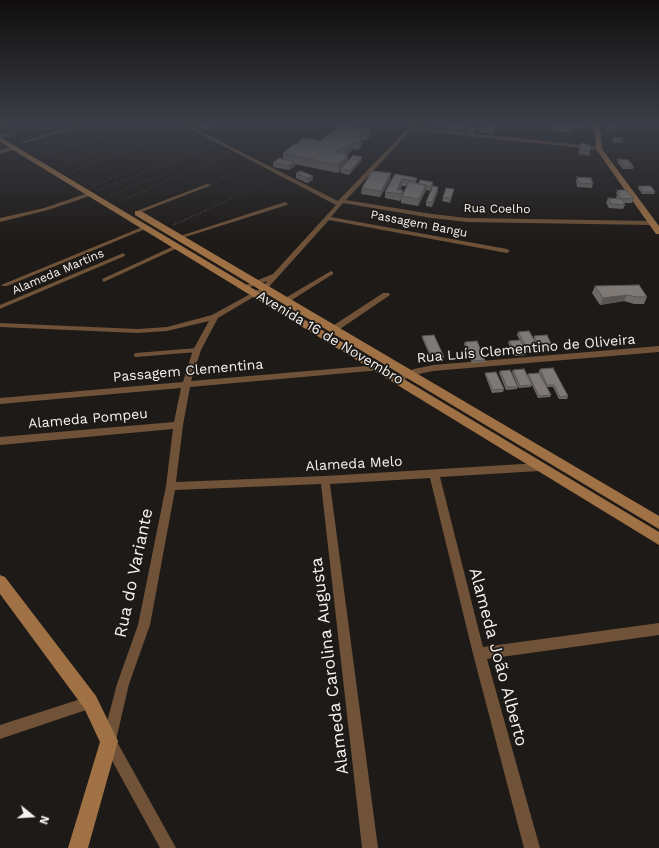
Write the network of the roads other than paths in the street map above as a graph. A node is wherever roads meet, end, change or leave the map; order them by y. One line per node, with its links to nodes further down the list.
1 (51, 165): 7 (main road, Avenida 16 de Novembro)
2 (63, 165): 7 (main road, Avenida 16 de Novembro)
3 (259, 165): 8 (street, Rua Coelho)
4 (375, 165): 8 (street)
5 (610, 165): 13 (main road)
6 (209, 184): 10 (street)
7 (94, 190): 10 (main road, Avenida 16 de Novembro); 12 (street); 14 (main road, Avenida 16 de Novembro)
8 (340, 202): 11 (street); 13 (street, Rua Coelho)
9 (285, 204): 16 (street)
10 (137, 212): 16 (main road, Avenida 16 de Novembro)
11 (328, 218): 17 (street, Passagem Bangu); 20 (street)
12 (0, 220)
13 (652, 223): 15 (main road)
14 (147, 227): 16 (main road, Avenida 16 de Novembro); 22 (street)
15 (659, 232)
16 (179, 242): 21 (lane); 23 (main road, Avenida 16 de Novembro); 23 (main road, Avenida 16 de Novembro)
17 (507, 251)
18 (123, 255): 26 (lane, Alameda Martins)
19 (331, 273): 25 (street)
20 (276, 275): 23 (street); 23 (street)
21 (104, 280)
22 (5, 284)
23 (259, 288): 25 (main road, Avenida 16 de Novembro); 27 (street); 33 (main road, Avenida 16 de Novembro)
24 (386, 295): 29 (street)
25 (284, 301): 29 (main road, Avenida 16 de Novembro)
26 (0, 308)
27 (215, 317): 28 (street); 31 (street, Rua do Variante)
28 (0, 325)
29 (334, 329): 34 (main road, Avenida 16 de Novembro)
30 (659, 349): 34 (street, Rua Luís Clementino de Oliveira)
31 (197, 350): 32 (lane); 35 (street, Rua do Variante)
32 (136, 355)
33 (378, 368): 34 (main road, Avenida 16 de Novembro); 35 (street, Passagem Clementina)
34 (402, 377): 39 (main road, Avenida 16 de Novembro); 43 (main road, Avenida 16 de Novembro)
35 (186, 385): 36 (street, Passagem Clementina); 37 (street, Rua do Variante)
36 (0, 401)
37 (178, 425): 38 (street, Alameda Pompeu); 42 (street, Rua do Variante)
38 (0, 441)
39 (539, 466): 40 (street, Alameda Melo); 44 (main road, Avenida 16 de Novembro)
40 (434, 474): 41 (street, Alameda Melo); 47 (street, Alameda João Alberto)
41 (325, 480): 42 (street, Alameda Melo); 53 (street, Alameda Carolina Augusta)
42 (171, 486): 50 (street, Rua do Variante)
43 (659, 523)
44 (659, 539)
45 (0, 582): 48 (main road)
46 (659, 629): 47 (street)
47 (479, 654): 54 (street, Alameda João Alberto)
48 (90, 702): 49 (street); 50 (main road)
49 (0, 732)
50 (109, 741): 51 (main road); 52 (street)
51 (78, 848)
52 (168, 848)
53 (370, 848)
54 (532, 848)

